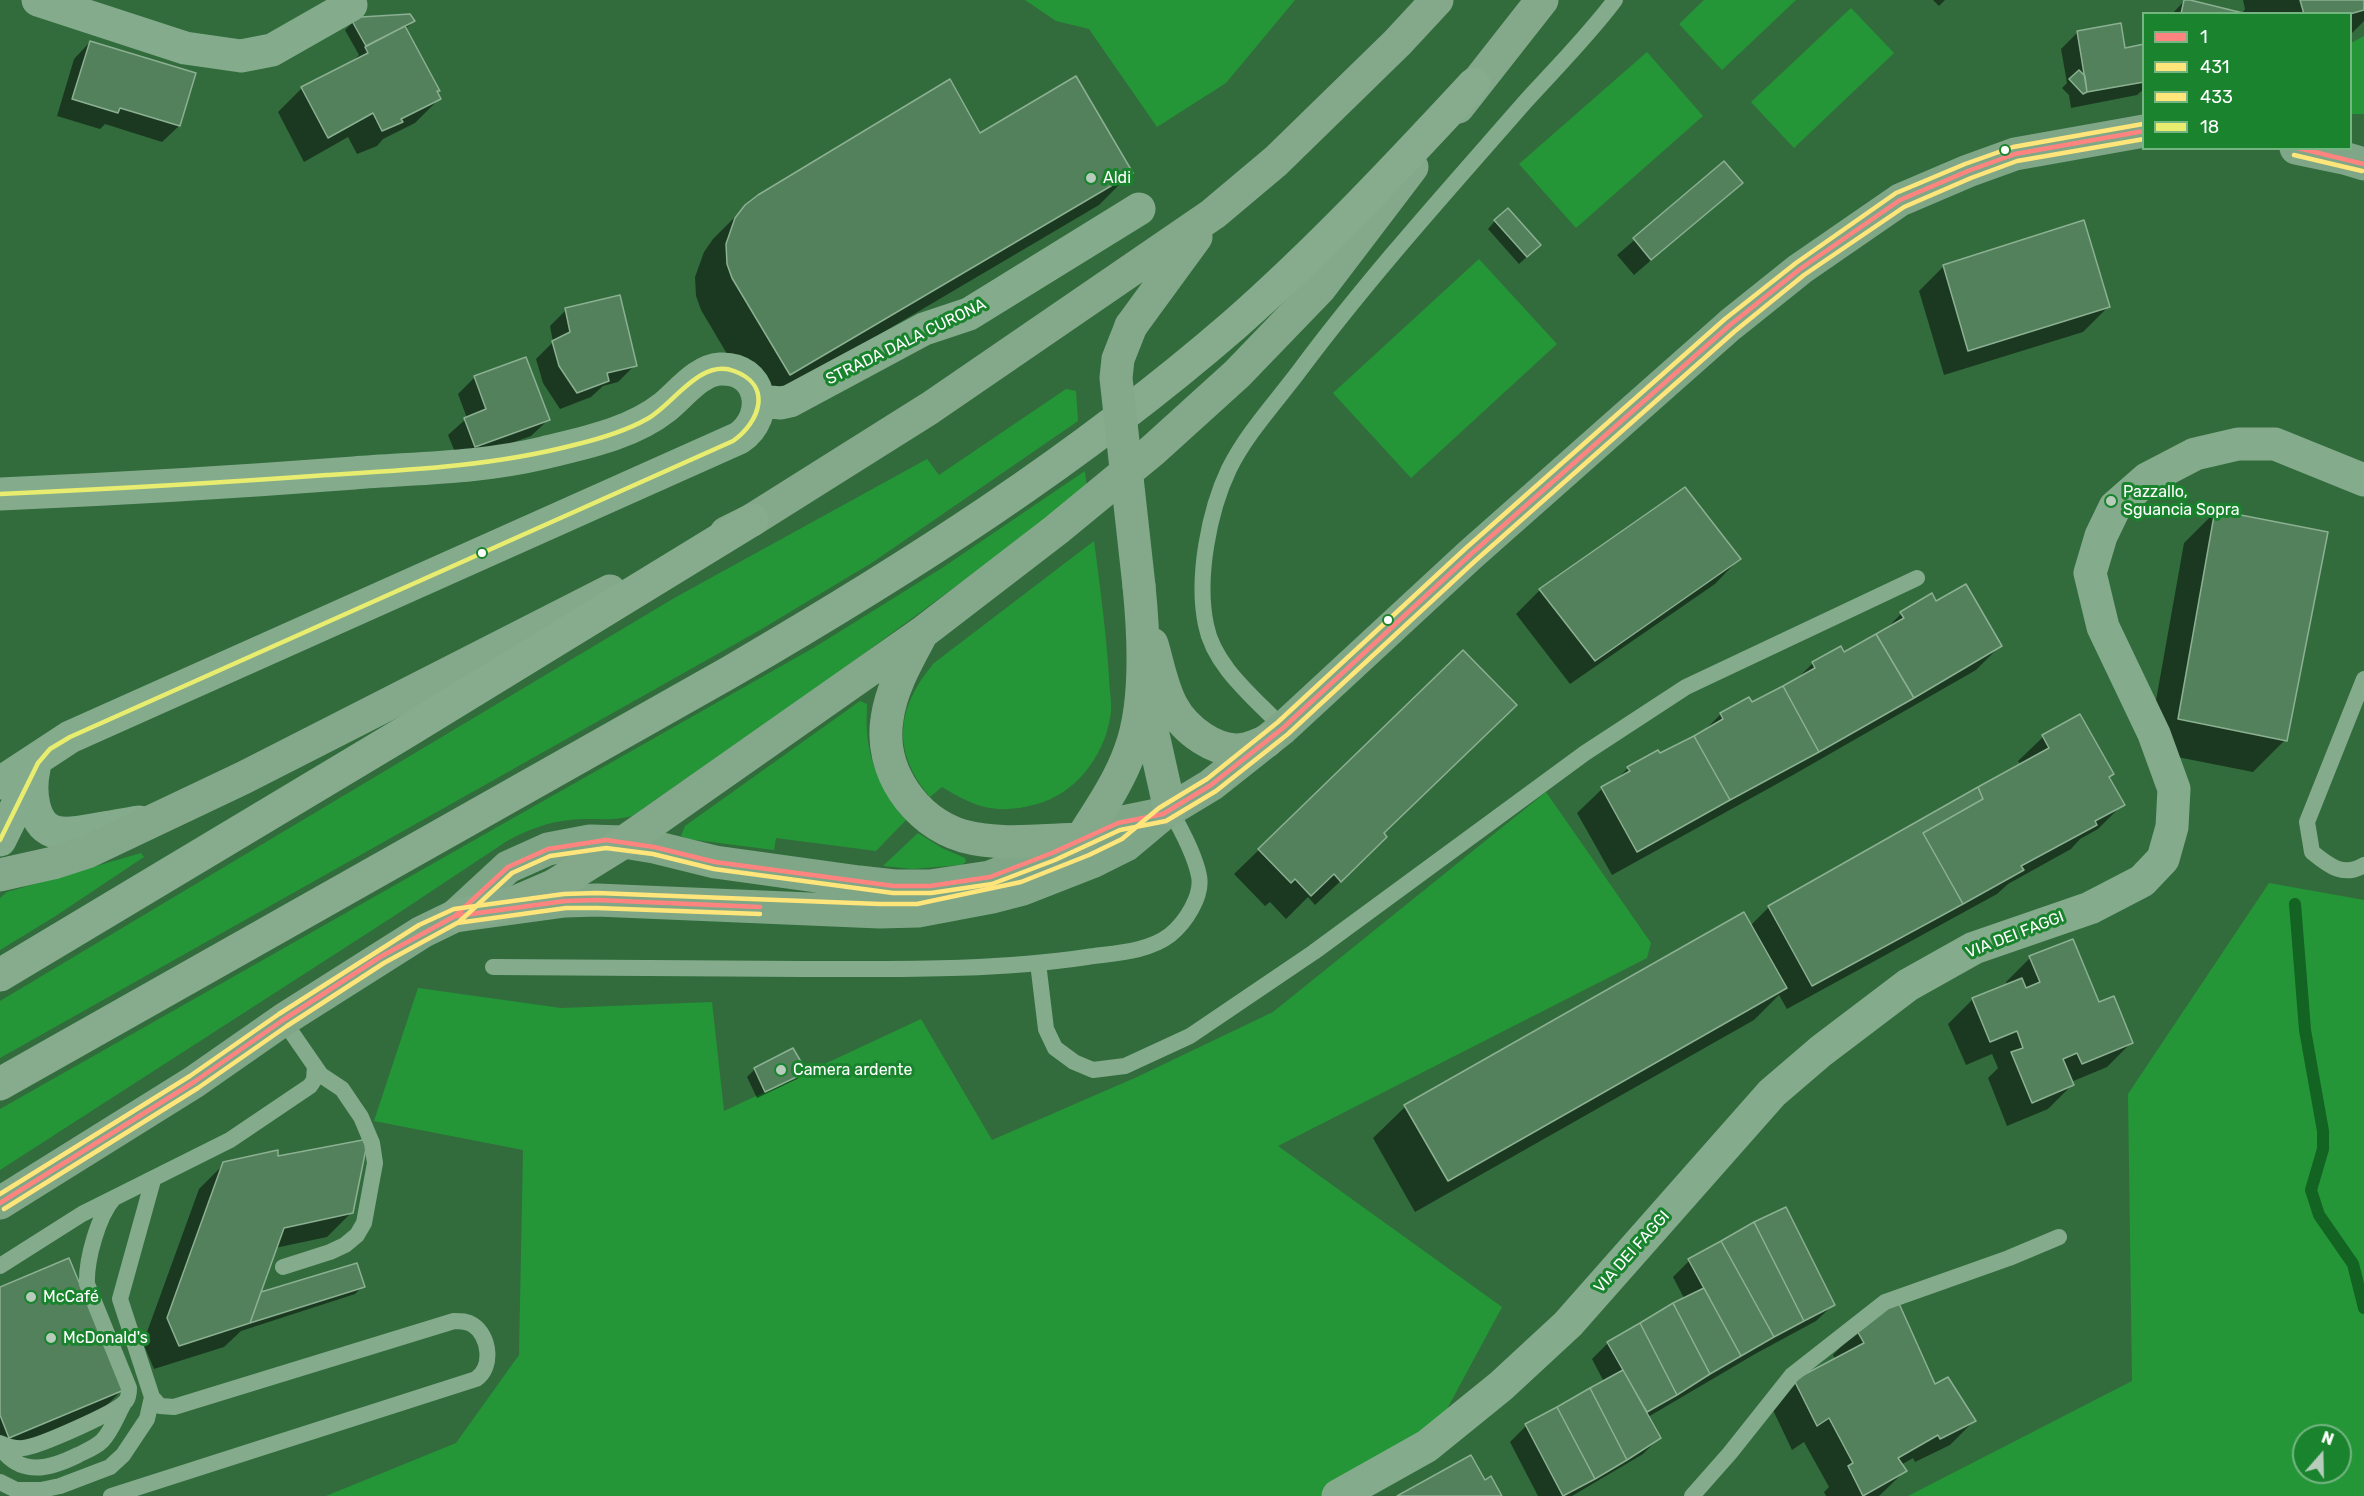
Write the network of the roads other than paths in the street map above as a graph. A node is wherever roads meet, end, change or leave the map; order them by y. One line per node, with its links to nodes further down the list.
1 (38, 0): 5 (street)
2 (1437, 0): 11 (main road)
3 (1542, 0): 6 (main road)
4 (1615, 0): 21 (lane)
5 (351, 5)
6 (1478, 80): 18 (main road); 37 (highway)
7 (2142, 131): 21 (street)
8 (2310, 150): 9 (street)
9 (2357, 157)
10 (1139, 208): 12 (street, STRADA DALA CURONA)
11 (1213, 214): 15 (main road); 17 (main road, bridge)
12 (759, 401): 14 (street); 22 (street)
13 (2364, 480): 49 (street, VIA DEI FAGGI)
14 (0, 494)
15 (752, 520): 25 (main road); 34 (highway)
16 (1917, 578): 32 (lane)
17 (1140, 599): 20 (main road); 21 (main road)
18 (922, 633): 26 (main road); 28 (main road)
19 (2364, 680): 29 (lane)
20 (1142, 684): 24 (main road); 26 (main road)
21 (1275, 735): 24 (street)
22 (42, 759): 23 (street); 25 (street); 27 (street)
23 (0, 783)
24 (1166, 812): 26 (street); 31 (street); 32 (lane)
25 (156, 819): 30 (main road)
26 (1081, 839): 28 (street)
27 (0, 840)
28 (624, 842): 31 (main road)
29 (2364, 865)
30 (0, 875)
31 (455, 916): 35 (street)
32 (1038, 963): 33 (lane)
33 (493, 967)
34 (0, 975)
35 (283, 1020): 36 (lane); 40 (street)
36 (315, 1066): 38 (lane); 43 (lane)
37 (0, 1084)
38 (153, 1180): 39 (lane); 44 (lane)
39 (114, 1198): 42 (lane); 45 (lane)
40 (0, 1203)
41 (2059, 1237): 50 (lane)
42 (0, 1266)
43 (283, 1267)
44 (152, 1397): 47 (lane); 48 (lane)
45 (125, 1402): 46 (lane); 46 (lane)
46 (0, 1445)
47 (10, 1487)
48 (111, 1496)
49 (1338, 1496)
50 (1692, 1496)

